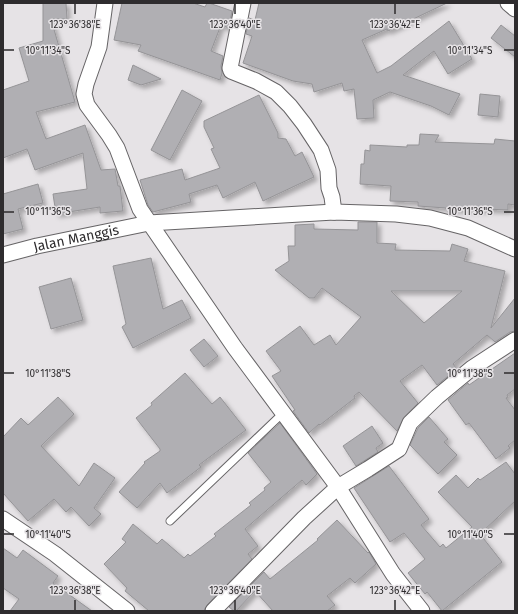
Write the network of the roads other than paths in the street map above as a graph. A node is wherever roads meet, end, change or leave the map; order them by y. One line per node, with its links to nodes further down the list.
1 (105, 3): 6 (street)
2 (243, 3): 5 (street)
3 (508, 3): 4 (street)
4 (515, 9)
5 (334, 212): 6 (street, Jalan Manggis); 7 (street, Jalan Manggis)
6 (149, 223): 8 (street, Jalan Manggis); 10 (street)
7 (515, 249)
8 (3, 255)
9 (515, 340): 11 (street)
10 (283, 413): 11 (street); 13 (lane)
11 (338, 487): 15 (street); 16 (street)
12 (3, 519): 14 (street)
13 (170, 521)
14 (127, 611)
15 (213, 611)
16 (422, 611)

